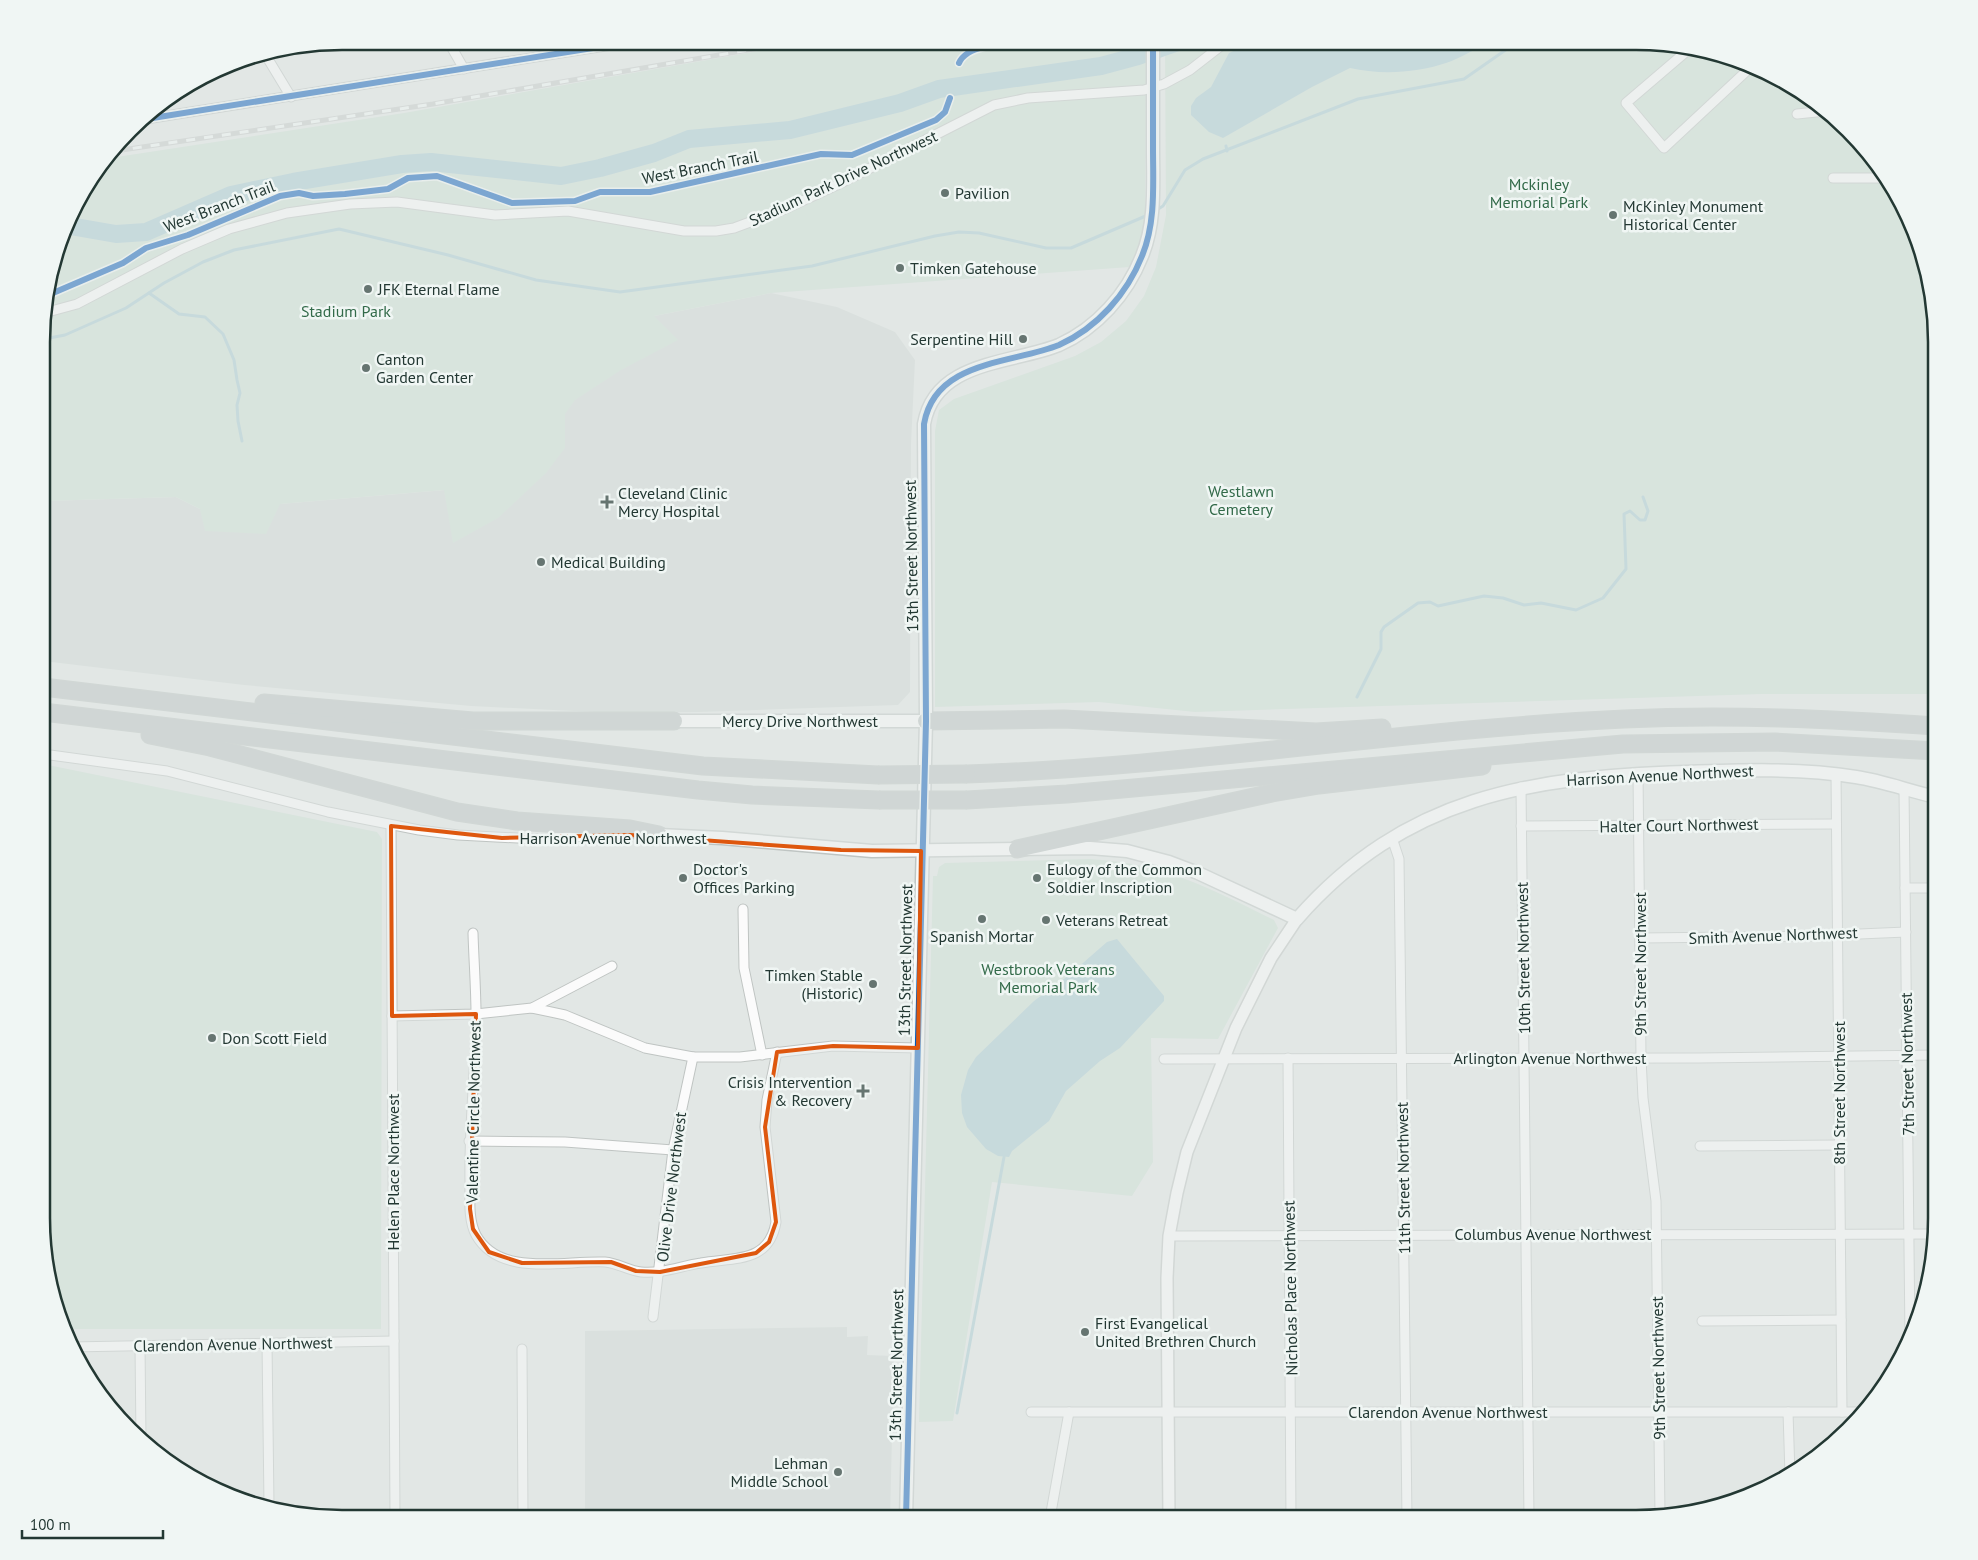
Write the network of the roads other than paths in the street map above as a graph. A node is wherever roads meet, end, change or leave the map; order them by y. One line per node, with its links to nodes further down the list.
1 (453, 50): 7 (street)
2 (584, 50): 7 (street)
3 (1154, 50): 9 (main road)
4 (1216, 50): 9 (street, Stadium Park Drive Northwest)
5 (1683, 54): 8 (street)
6 (268, 60): 10 (street)
7 (464, 70): 10 (street)
8 (1746, 71)
9 (1153, 82): 16 (street, Stadium Park Drive Northwest); 21 (main road, 13th Street Northwest)
10 (291, 97): 13 (street)
11 (1816, 112): 12 (street)
12 (1797, 114)
13 (154, 118)
14 (1833, 178): 15 (street)
15 (1878, 178)
16 (52, 311)
17 (50, 688): 18 (highway)
18 (147, 700): 20 (highway); 23 (highway, bridge)
19 (50, 713): 25 (highway, bridge)
20 (674, 721): 21 (main road, Mercy Drive Northwest)
21 (926, 721): 23 (highway); 40 (main road, 13th Street Northwest)
22 (50, 723): 37 (highway)
23 (1541, 724): 24 (highway)
24 (1928, 725)
25 (1623, 744): 26 (highway); 39 (highway)
26 (1928, 750)
27 (50, 755): 34 (street, Harrison Avenue Northwest)
28 (1638, 774): 29 (main road, Harrison Avenue Northwest); 30 (main road, Harrison Avenue Northwest); 36 (street, 9th Street Northwest)
29 (1836, 774): 31 (main road, Harrison Avenue Northwest); 33 (street, 8th Street Northwest)
30 (1521, 787): 35 (street, 10th Street Northwest); 38 (main road, Harrison Avenue Northwest)
31 (1904, 788): 32 (main road, Harrison Avenue Northwest); 41 (street, 7th Street Northwest)
32 (1928, 795)
33 (1836, 824): 36 (street, Halter Court Northwest); 47 (street, 8th Street Northwest)
34 (391, 826): 37 (street, Harrison Avenue Northwest); 52 (street, Helen Place Northwest)
35 (1522, 826): 36 (street, Halter Court Northwest); 63 (street, 10th Street Northwest)
36 (1639, 826): 48 (street, 9th Street Northwest)
37 (659, 835): 40 (main road, Harrison Avenue Northwest)
38 (1392, 838): 44 (main road, Harrison Avenue Northwest); 62 (street, 11th Street Northwest)
39 (1018, 849): 40 (main road, Harrison Avenue Northwest); 44 (main road, Harrison Avenue Northwest)
40 (921, 850): 53 (main road, 13th Street Northwest)
41 (1905, 888): 42 (street); 45 (street, 7th Street Northwest)
42 (1928, 888)
43 (743, 908): 55 (street)
44 (1297, 919): 60 (street)
45 (1906, 932): 47 (street, Smith Avenue Northwest); 56 (street, 7th Street Northwest)
46 (473, 933): 51 (street, Valentine Circle Northwest)
47 (1837, 934): 48 (street, Smith Avenue Northwest); 58 (street, 8th Street Northwest)
48 (1640, 938): 64 (street, 9th Street Northwest)
49 (612, 966): 50 (street)
50 (532, 1008): 51 (street); 59 (street)
51 (476, 1014): 52 (street); 66 (street, Valentine Circle Northwest)
52 (392, 1016): 83 (street, Helen Place Northwest)
53 (918, 1048): 54 (street); 104 (main road, 13th Street Northwest)
54 (777, 1052): 55 (street); 78 (street, Valentine Circle Northwest)
55 (762, 1055): 59 (street)
56 (1907, 1055): 57 (street, Arlington Avenue Northwest); 58 (street, Arlington Avenue Northwest); 73 (street, 7th Street Northwest)
57 (1928, 1055)
58 (1838, 1056): 64 (street, Arlington Avenue Northwest); 68 (street, 8th Street Northwest)
59 (693, 1057): 69 (street, Olive Drive Northwest)
60 (1224, 1058): 61 (street, Arlington Avenue Northwest); 65 (street, Arlington Avenue Northwest); 77 (street)
61 (1288, 1058): 62 (street, Arlington Avenue Northwest); 75 (street, Nicholas Place Northwest)
62 (1402, 1058): 63 (street, Arlington Avenue Northwest); 70 (street, 11th Street Northwest)
63 (1524, 1058): 64 (street, Arlington Avenue Northwest); 76 (street, 10th Street Northwest)
64 (1641, 1058): 71 (street, 9th Street Northwest)
65 (1164, 1059)
66 (469, 1141): 69 (street); 78 (street, Valentine Circle Northwest)
67 (1700, 1146): 68 (street)
68 (1839, 1146): 72 (street, 8th Street Northwest)
69 (673, 1150): 78 (street, Olive Drive Northwest)
70 (1404, 1234): 75 (street, Columbus Avenue Northwest); 76 (street, Columbus Avenue Northwest); 91 (street, 11th Street Northwest)
71 (1657, 1234): 72 (street, Columbus Avenue Northwest); 76 (street, Columbus Avenue Northwest); 93 (street, 9th Street Northwest)
72 (1840, 1234): 73 (street, Columbus Avenue Northwest); 80 (street, 8th Street Northwest)
73 (1909, 1234): 74 (street, Columbus Avenue Northwest); 81 (street, 7th Street Northwest)
74 (1927, 1234)
75 (1289, 1235): 77 (street, Columbus Avenue Northwest); 97 (street, Nicholas Place Northwest)
76 (1526, 1235): 92 (street, 10th Street Northwest)
77 (1169, 1236): 90 (street)
78 (660, 1272): 79 (street, Olive Drive Northwest)
79 (653, 1317)
80 (1841, 1320): 82 (street); 95 (street, 8th Street Northwest)
81 (1910, 1320)
82 (1702, 1321)
83 (394, 1341): 84 (street, Clarendon Avenue Northwest); 102 (street, Helen Place Northwest)
84 (267, 1343): 85 (street, Clarendon Avenue Northwest); 100 (street)
85 (140, 1345): 86 (street, Clarendon Avenue Northwest); 98 (street)
86 (80, 1347)
87 (522, 1349): 103 (street)
88 (1031, 1412): 89 (street, Clarendon Avenue Northwest)
89 (1069, 1412): 90 (street, Clarendon Avenue Northwest); 105 (street)
90 (1168, 1412): 97 (street, Clarendon Avenue Northwest); 106 (street)
91 (1406, 1412): 92 (street, Clarendon Avenue Northwest); 97 (street, Clarendon Avenue Northwest); 108 (street, 11th Street Northwest)
92 (1528, 1412): 93 (street, Clarendon Avenue Northwest); 109 (street, 10th Street Northwest)
93 (1658, 1412): 94 (street, Clarendon Avenue Northwest); 101 (street, 9th Street Northwest)
94 (1788, 1412): 95 (street, Clarendon Avenue Northwest); 99 (street)
95 (1842, 1412): 96 (street, Clarendon Avenue Northwest)
96 (1855, 1412)
97 (1291, 1413): 107 (street, Nicholas Place Northwest)
98 (141, 1429)
99 (1790, 1466)
100 (269, 1501)
101 (1660, 1509)
102 (395, 1510)
103 (523, 1510)
104 (906, 1510)
105 (1051, 1510)
106 (1169, 1510)
107 (1291, 1510)
108 (1407, 1510)
109 (1529, 1510)

